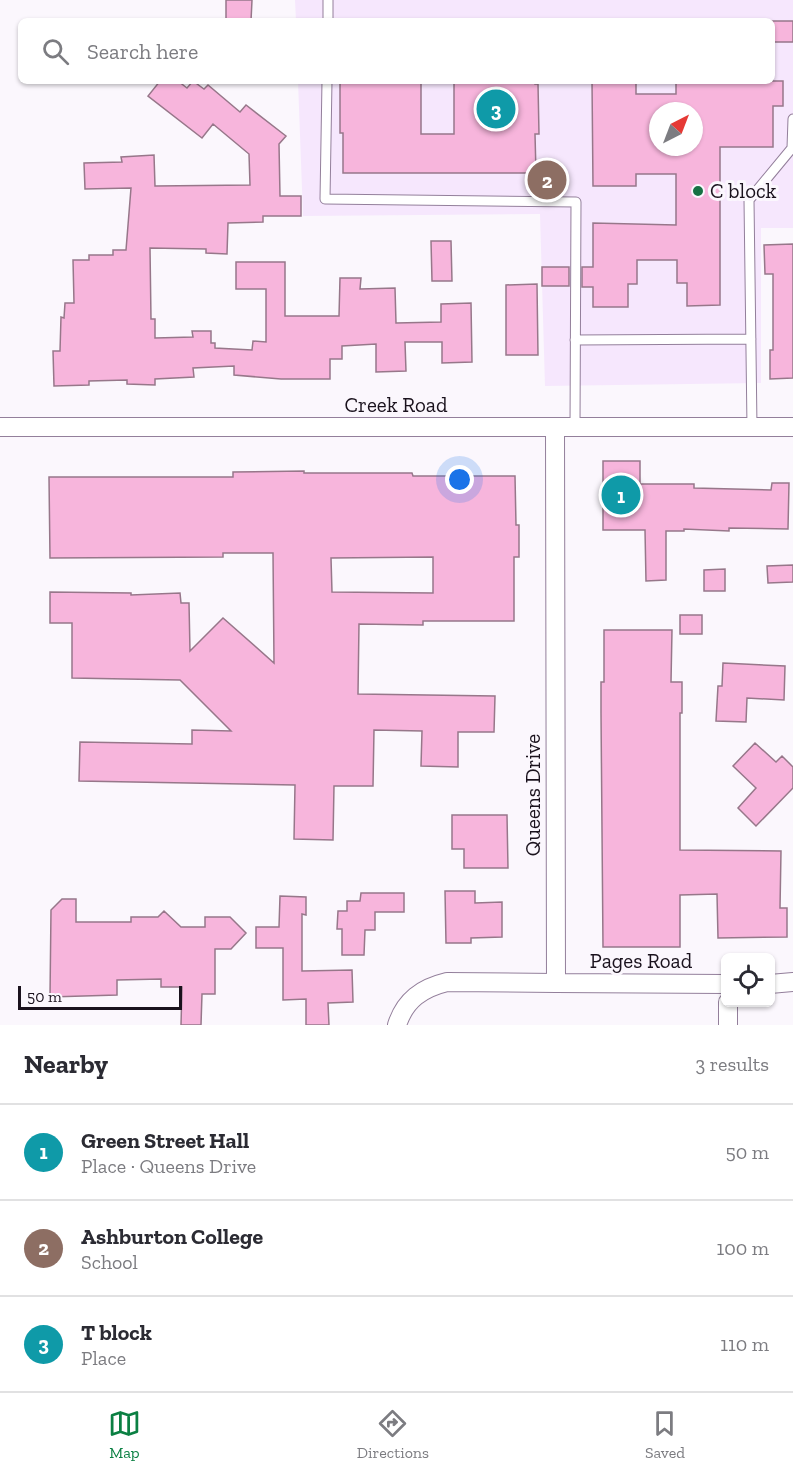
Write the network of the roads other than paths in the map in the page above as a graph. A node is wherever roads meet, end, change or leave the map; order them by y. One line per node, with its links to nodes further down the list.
1 (328, 0): 2 (lane)
2 (328, 18)
3 (327, 84): 6 (lane)
4 (793, 119): 5 (lane)
5 (751, 339): 6 (lane); 10 (lane)
6 (575, 340): 9 (lane)
7 (0, 427): 8 (street, Creek Road)
8 (555, 427): 9 (street, Creek Road); 13 (street, Queens Drive)
9 (575, 427): 10 (street, Creek Road)
10 (752, 428): 11 (street, Creek Road)
11 (793, 428)
12 (793, 982): 15 (street)
13 (555, 983): 14 (street, Pages Road); 17 (street)
14 (721, 984)
15 (775, 984)
16 (728, 1007): 18 (street)
17 (397, 1025)
18 (728, 1025)

